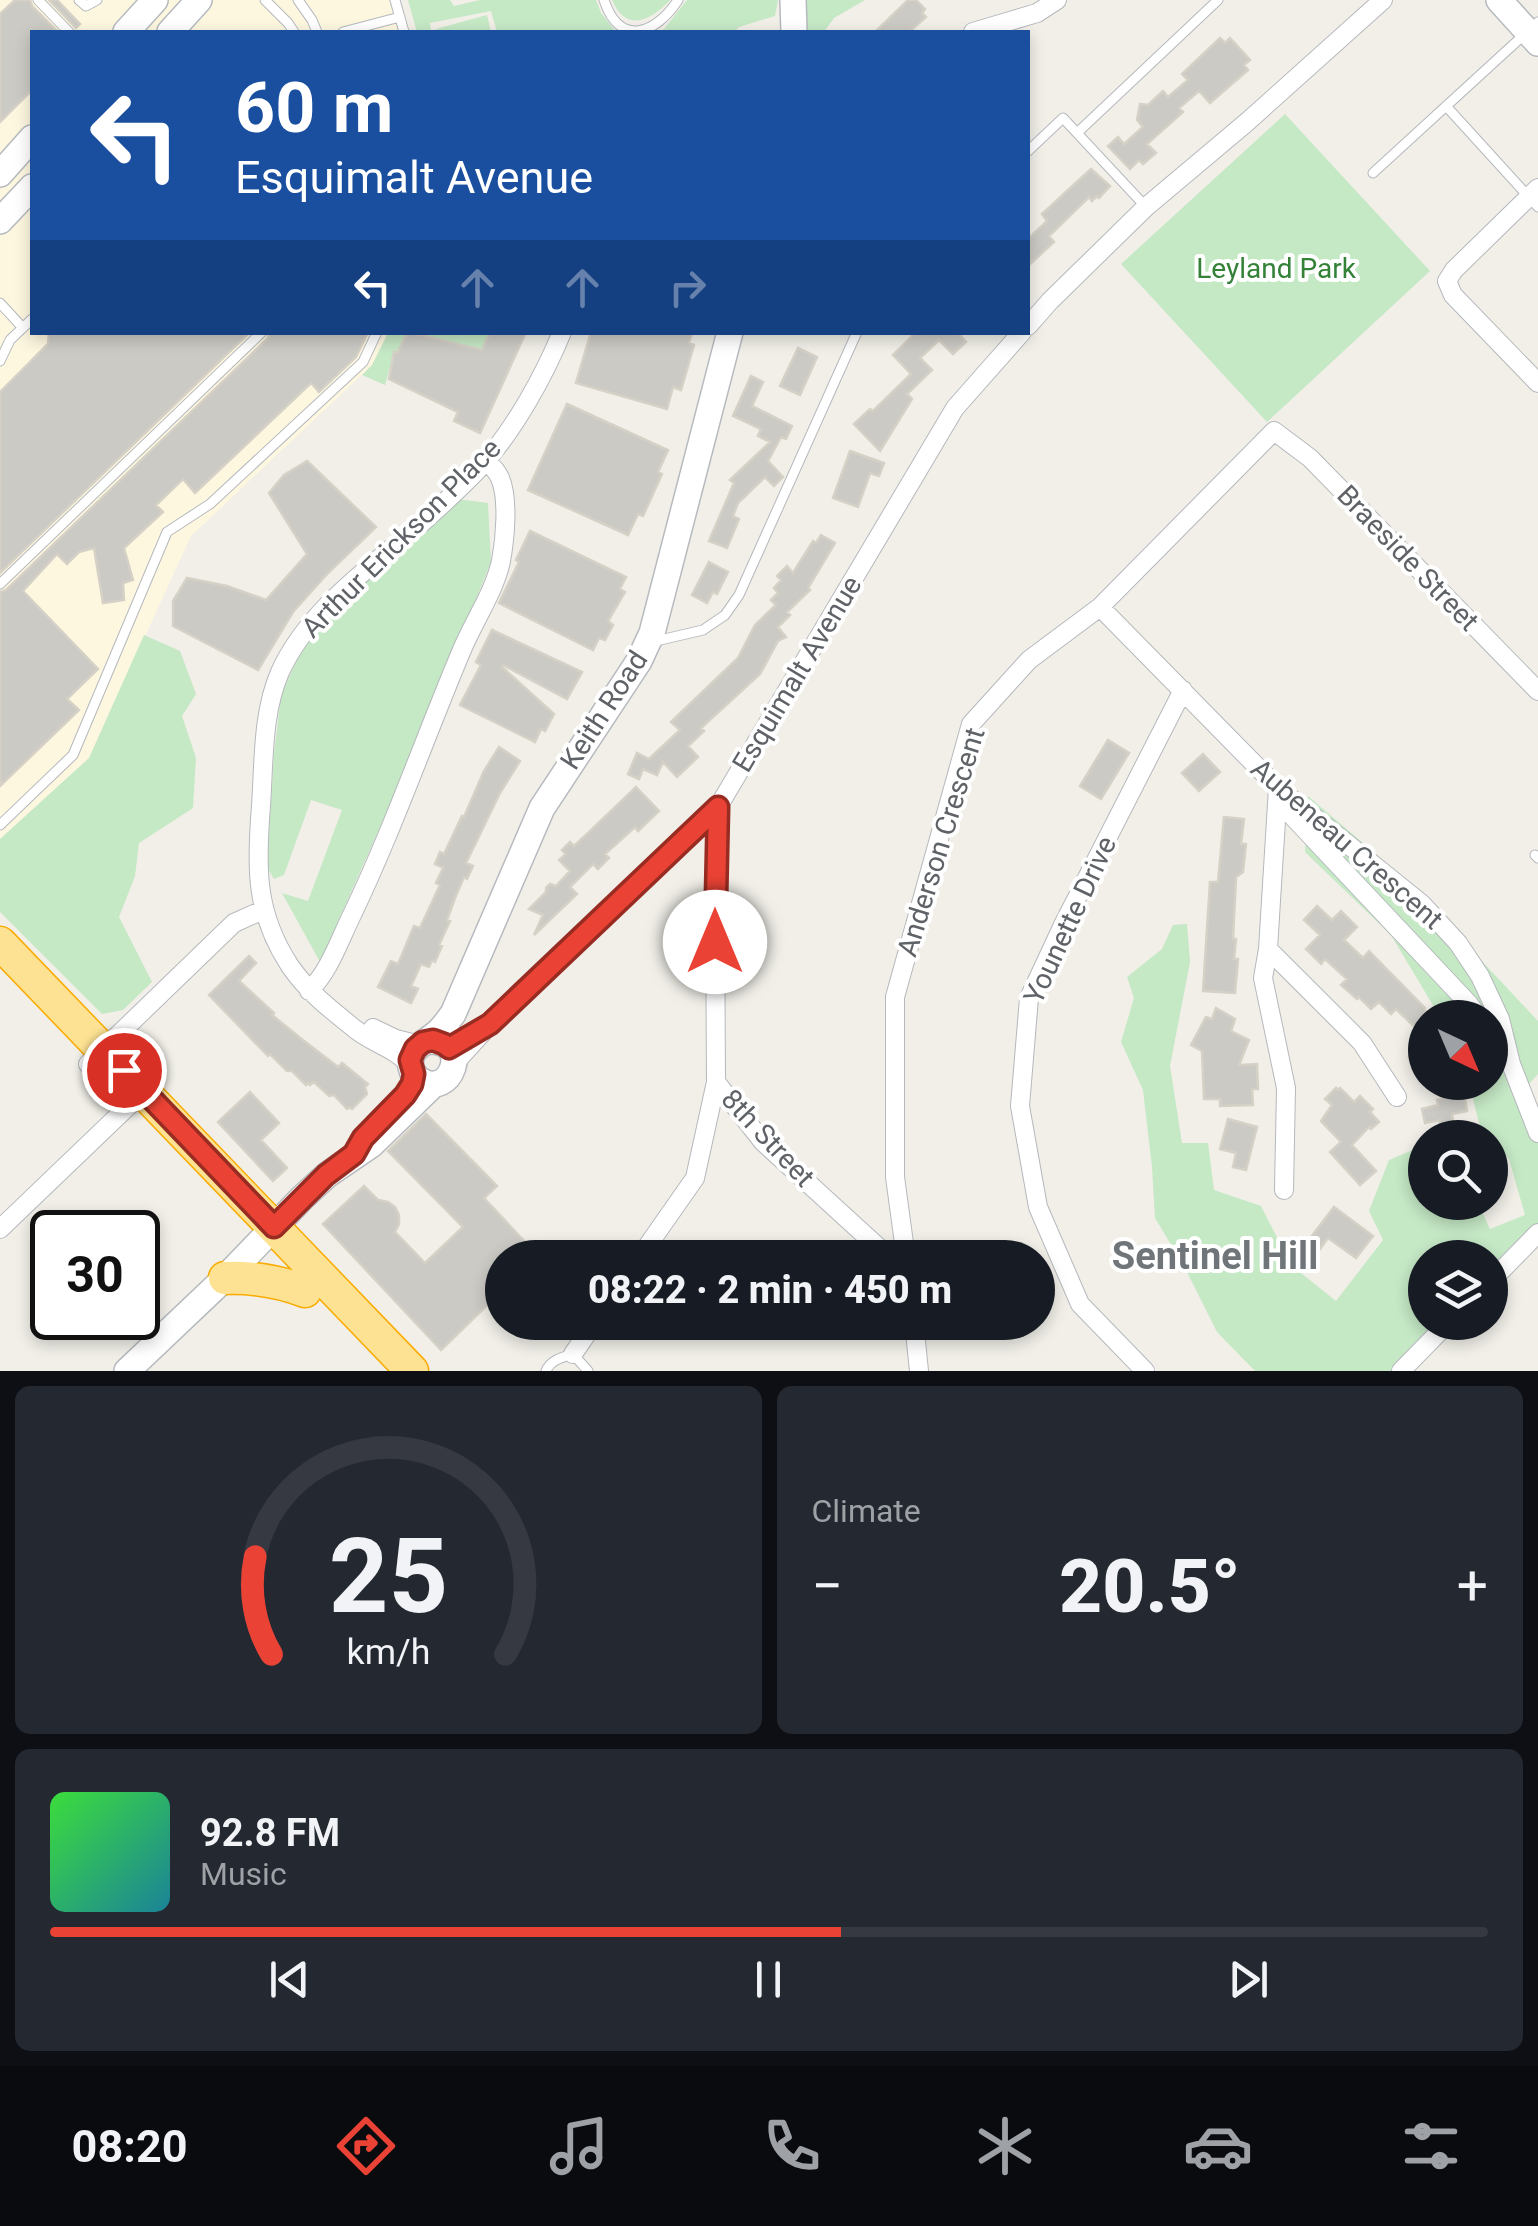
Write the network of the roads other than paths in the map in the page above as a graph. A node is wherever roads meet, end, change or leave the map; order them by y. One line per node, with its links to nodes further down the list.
1 (79, 0): 2 (lane)
2 (97, 0)
3 (155, 0): 19 (street)
4 (199, 0): 20 (street)
5 (265, 0): 21 (lane)
6 (298, 0): 22 (lane)
7 (395, 0): 17 (lane)
8 (604, 0): 25 (lane)
9 (678, 0): 26 (lane)
10 (793, 0): 27 (street)
11 (1057, 0): 28 (street)
12 (1218, 0): 31 (lane)
13 (1382, 0): 38 (street)
14 (1499, 0): 29 (street)
15 (41, 4): 16 (lane); 18 (lane)
16 (36, 15)
17 (400, 17): 23 (lane); 24 (lane)
18 (66, 30)
19 (128, 30)
20 (172, 30)
21 (293, 30)
22 (316, 30)
23 (351, 30)
24 (403, 30)
25 (629, 30)
26 (642, 30)
27 (794, 30)
28 (980, 30)
29 (1534, 32): 30 (lane)
30 (1446, 106): 35 (lane); 37 (lane)
31 (1077, 133): 33 (lane); 38 (lane)
32 (30, 140): 34 (street)
33 (1030, 148)
34 (0, 174)
35 (1372, 174)
36 (30, 189): 39 (street)
37 (1535, 197): 51 (street)
38 (1146, 207): 42 (street)
39 (0, 221)
40 (0, 304): 43 (lane)
41 (30, 321): 43 (lane)
42 (1030, 324)
43 (23, 328): 50 (lane)
44 (259, 335): 54 (lane)
45 (376, 335): 61 (lane)
46 (561, 335): 53 (street, Arthur Erickson Place)
47 (729, 335): 56 (street, Keith Road)
48 (857, 335): 56 (lane)
49 (1019, 335): 60 (street, Esquimalt Avenue)
50 (0, 361)
51 (1538, 383)
52 (1274, 431): 55 (street, Anderson Crescent); 58 (street, Braeside Street)
53 (486, 461): 62 (street, Arthur Erickson Place); 65 (street)
54 (0, 584)
55 (1100, 606): 57 (street, Aubeneau Crescent); 81 (street, Anderson Crescent)
56 (647, 643): 68 (street, Keith Road)
57 (1184, 690): 59 (street, Aubeneau Crescent); 95 (street, Younette Drive)
58 (1538, 691)
59 (1278, 794): 63 (street); 66 (street, Aubeneau Crescent); 70 (street, Aubeneau Crescent)
60 (718, 807): 68 (street, Esquimalt Avenue); 71 (street, 8th Street)
61 (0, 825)
62 (263, 910): 65 (street, Arthur Erickson Place); 67 (street)
63 (1268, 949): 72 (street); 75 (street)
64 (3, 958): 67 (highway)
65 (310, 991): 68 (street, Arthur Erickson Place)
66 (1465, 1000)
67 (95, 1056): 73 (highway)
68 (432, 1059): 78 (street, Keith Road)
69 (1508, 1059): 70 (street, Aubeneau Crescent)
70 (1512, 1064): 74 (street, Aubeneau Crescent)
71 (716, 1082): 79 (street); 80 (street, 8th Street)
72 (1397, 1097)
73 (136, 1098): 76 (street); 78 (highway)
74 (1538, 1133)
75 (1284, 1190)
76 (0, 1229)
77 (1538, 1234): 82 (street)
78 (267, 1235): 83 (street, Keith Road); 84 (highway); 91 (highway)
79 (652, 1240)
80 (870, 1240)
81 (904, 1240)
82 (1508, 1264)
83 (225, 1278): 84 (highway); 89 (street, Keith Road)
84 (305, 1291): 90 (highway)
85 (582, 1340): 88 (street)
86 (916, 1340): 94 (street)
87 (1432, 1340): 96 (street)
88 (573, 1354): 92 (lane); 93 (lane)
89 (127, 1371)
90 (381, 1371)
91 (412, 1371)
92 (546, 1371)
93 (588, 1371)
94 (919, 1371)
95 (1144, 1371)
96 (1401, 1371)

